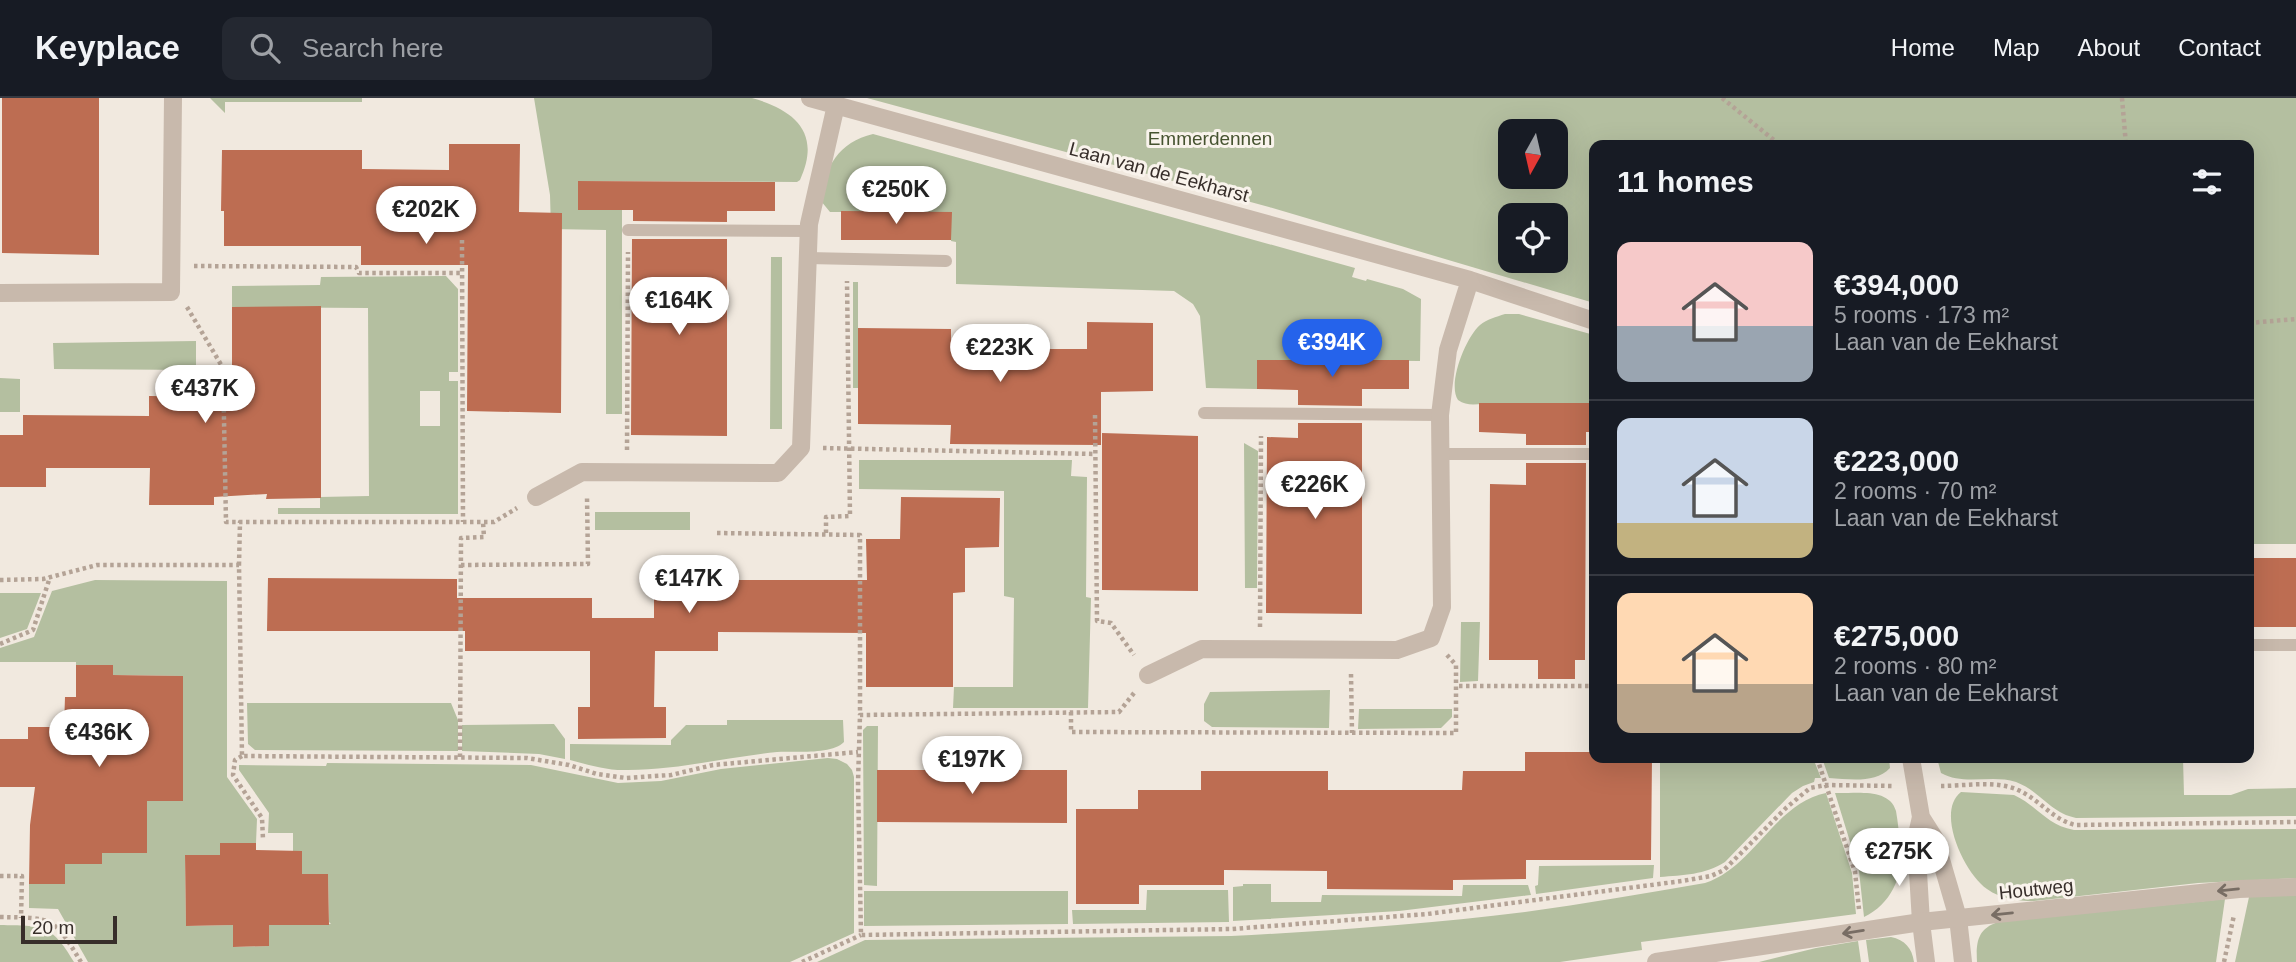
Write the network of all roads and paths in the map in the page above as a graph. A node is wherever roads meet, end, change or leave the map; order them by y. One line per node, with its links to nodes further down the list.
1 (173, 98): 14 (street)
2 (810, 98): 5 (street, Laan van de Eekharst)
3 (1722, 98): 6 (path)
4 (2122, 98): 7 (path)
5 (836, 105): 9 (street); 16 (street, Laan van de Eekharst)
6 (1774, 140)
7 (2126, 140)
8 (628, 230): 9 (lane); 32 (path)
9 (809, 231): 11 (street)
10 (462, 240): 15 (path)
11 (808, 258): 12 (lane); 26 (street)
12 (847, 259): 13 (lane); 27 (path)
13 (946, 261)
14 (171, 266): 15 (path); 17 (street)
15 (462, 273): 35 (path)
16 (1470, 280): 19 (street, Laan van de Eekharst); 24 (street)
17 (171, 292): 18 (street); 34 (path)
18 (0, 293)
19 (1589, 319)
20 (2296, 319): 21 (path)
21 (2254, 323)
22 (1204, 413): 24 (lane)
23 (1095, 415): 28 (path)
24 (1440, 415): 29 (street)
25 (1261, 436): 47 (path)
26 (801, 448): 27 (path); 32 (street)
27 (848, 449): 28 (path); 38 (path)
28 (1095, 454): 49 (path)
29 (1440, 454): 30 (lane); 43 (street)
30 (1589, 454)
31 (586, 472): 32 (street); 33 (street); 40 (path)
32 (627, 472)
33 (536, 497): 36 (path)
34 (245, 522): 35 (path); 39 (path)
35 (463, 522): 36 (path)
36 (483, 522): 40 (path)
37 (717, 533): 38 (path)
38 (826, 533): 53 (path)
39 (239, 565): 41 (path); 56 (path)
40 (461, 565): 57 (path)
41 (50, 577): 42 (path); 44 (path)
42 (0, 580)
43 (1431, 638): 48 (street); 51 (path)
44 (0, 643)
45 (2254, 645): 46 (lane)
46 (2296, 645)
47 (1259, 649): 48 (street); 49 (street)
48 (1351, 649): 54 (path)
49 (1148, 675): 52 (path)
50 (1589, 685): 51 (path)
51 (1456, 686): 54 (path)
52 (1071, 712): 53 (path); 54 (path)
53 (860, 715): 55 (path)
54 (1352, 733)
55 (858, 752): 57 (path); 73 (path)
56 (242, 755): 57 (path); 64 (path)
57 (460, 757)
58 (1819, 763): 60 (path)
59 (1912, 763): 61 (street)
60 (1826, 785): 61 (path); 72 (path); 73 (path)
61 (1916, 786): 62 (street); 63 (path)
62 (1921, 817): 70 (street); 71 (street)
63 (2296, 822)
64 (263, 839)
65 (0, 876): 69 (path)
66 (2296, 887): 67 (street, Houtweg)
67 (2239, 889): 70 (street, Houtweg, one-way to 70); 79 (path)
68 (0, 918): 69 (path)
69 (21, 918): 74 (path)
70 (1958, 918): 71 (street, Houtweg); 78 (street)
71 (1921, 922): 72 (street, Houtweg); 77 (street)
72 (1861, 931): 76 (street, Houtweg, one-way to 76)
73 (861, 935): 75 (path)
74 (81, 962)
75 (802, 962)
76 (1657, 962)
77 (1926, 962)
78 (1962, 962)
79 (2224, 962)

